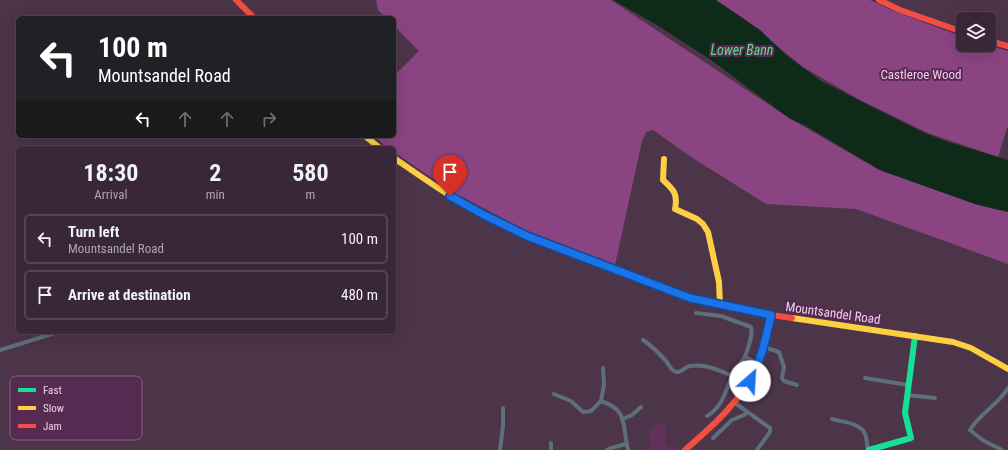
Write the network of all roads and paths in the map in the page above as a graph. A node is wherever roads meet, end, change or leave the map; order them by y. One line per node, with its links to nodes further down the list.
1 (236, 0): 3 (street)
2 (879, 0): 4 (street)
3 (252, 16)
4 (956, 30)
5 (996, 43): 6 (street)
6 (1008, 46)
7 (368, 138): 8 (street)
8 (378, 146)
9 (396, 159): 11 (street, Mountsandel Road)
10 (664, 159): 11 (street)
11 (720, 305): 13 (street, Mountsandel Road)
12 (696, 313): 19 (street)
13 (771, 315): 15 (street, Mountsandel Road); 17 (street)
14 (52, 334): 18 (street)
15 (915, 336): 22 (street, Mountsandel Road); 26 (street)
16 (643, 340): 23 (street)
17 (764, 347): 20 (street); 25 (street)
18 (0, 350)
19 (745, 357): 20 (street); 23 (street)
20 (759, 363): 32 (street)
21 (603, 368): 31 (street)
22 (1008, 369)
23 (732, 376): 36 (street)
24 (865, 378): 26 (street)
25 (797, 385)
26 (908, 385): 29 (street)
27 (1008, 388): 51 (street)
28 (554, 394): 31 (street)
29 (907, 395): 30 (street); 42 (street)
30 (935, 398)
31 (601, 402): 37 (street)
32 (735, 403): 35 (street); 47 (street)
33 (641, 407): 37 (street)
34 (503, 408): 43 (street)
35 (747, 412): 39 (street); 48 (street)
36 (707, 416)
37 (624, 419): 41 (street)
38 (832, 419): 49 (street)
39 (713, 438)
40 (551, 443): 44 (street)
41 (626, 444): 45 (street); 46 (street)
42 (890, 444): 49 (street); 50 (street)
43 (500, 450)
44 (551, 450)
45 (607, 450)
46 (628, 450)
47 (685, 450)
48 (758, 450)
49 (869, 450)
50 (893, 450)
51 (1002, 450)

